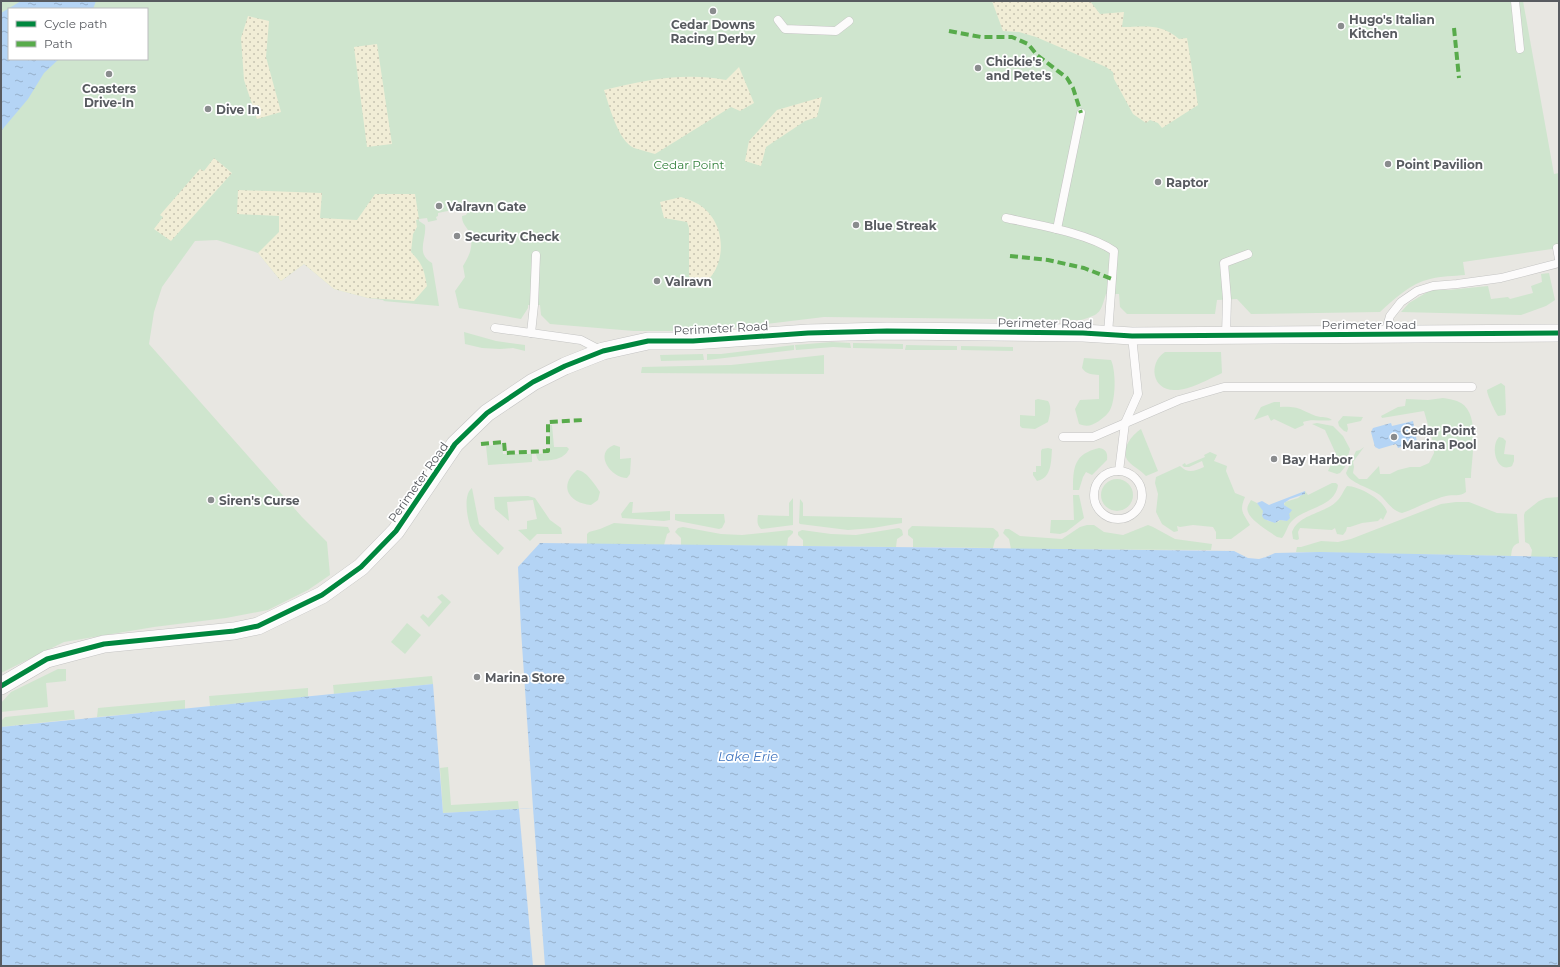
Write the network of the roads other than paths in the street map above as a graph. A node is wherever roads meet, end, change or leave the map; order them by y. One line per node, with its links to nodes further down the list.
1 (1515, 1): 4 (lane)
2 (778, 20): 3 (lane)
3 (849, 21)
4 (1520, 49)
5 (1081, 113): 7 (lane)
6 (1006, 218): 7 (lane)
7 (1057, 229): 16 (lane)
8 (1558, 248): 11 (lane)
9 (1248, 254): 18 (lane)
10 (536, 255): 14 (lane)
11 (1559, 259)
12 (1559, 263): 17 (lane)
13 (495, 328): 14 (lane)
14 (531, 333): 20 (lane)
15 (1559, 333): 17 (street, Perimeter Road)
16 (1108, 334): 19 (street, Perimeter Road); 20 (street, Perimeter Road)
17 (1385, 334): 18 (street, Perimeter Road)
18 (1226, 335): 19 (street, Perimeter Road)
19 (1132, 336): 22 (lane)
20 (603, 351): 25 (street, Perimeter Road)
21 (1472, 387): 22 (lane)
22 (1124, 423): 23 (lane); 24 (lane)
23 (1063, 437)
24 (1119, 471): 24 (lane)
25 (1, 686)

